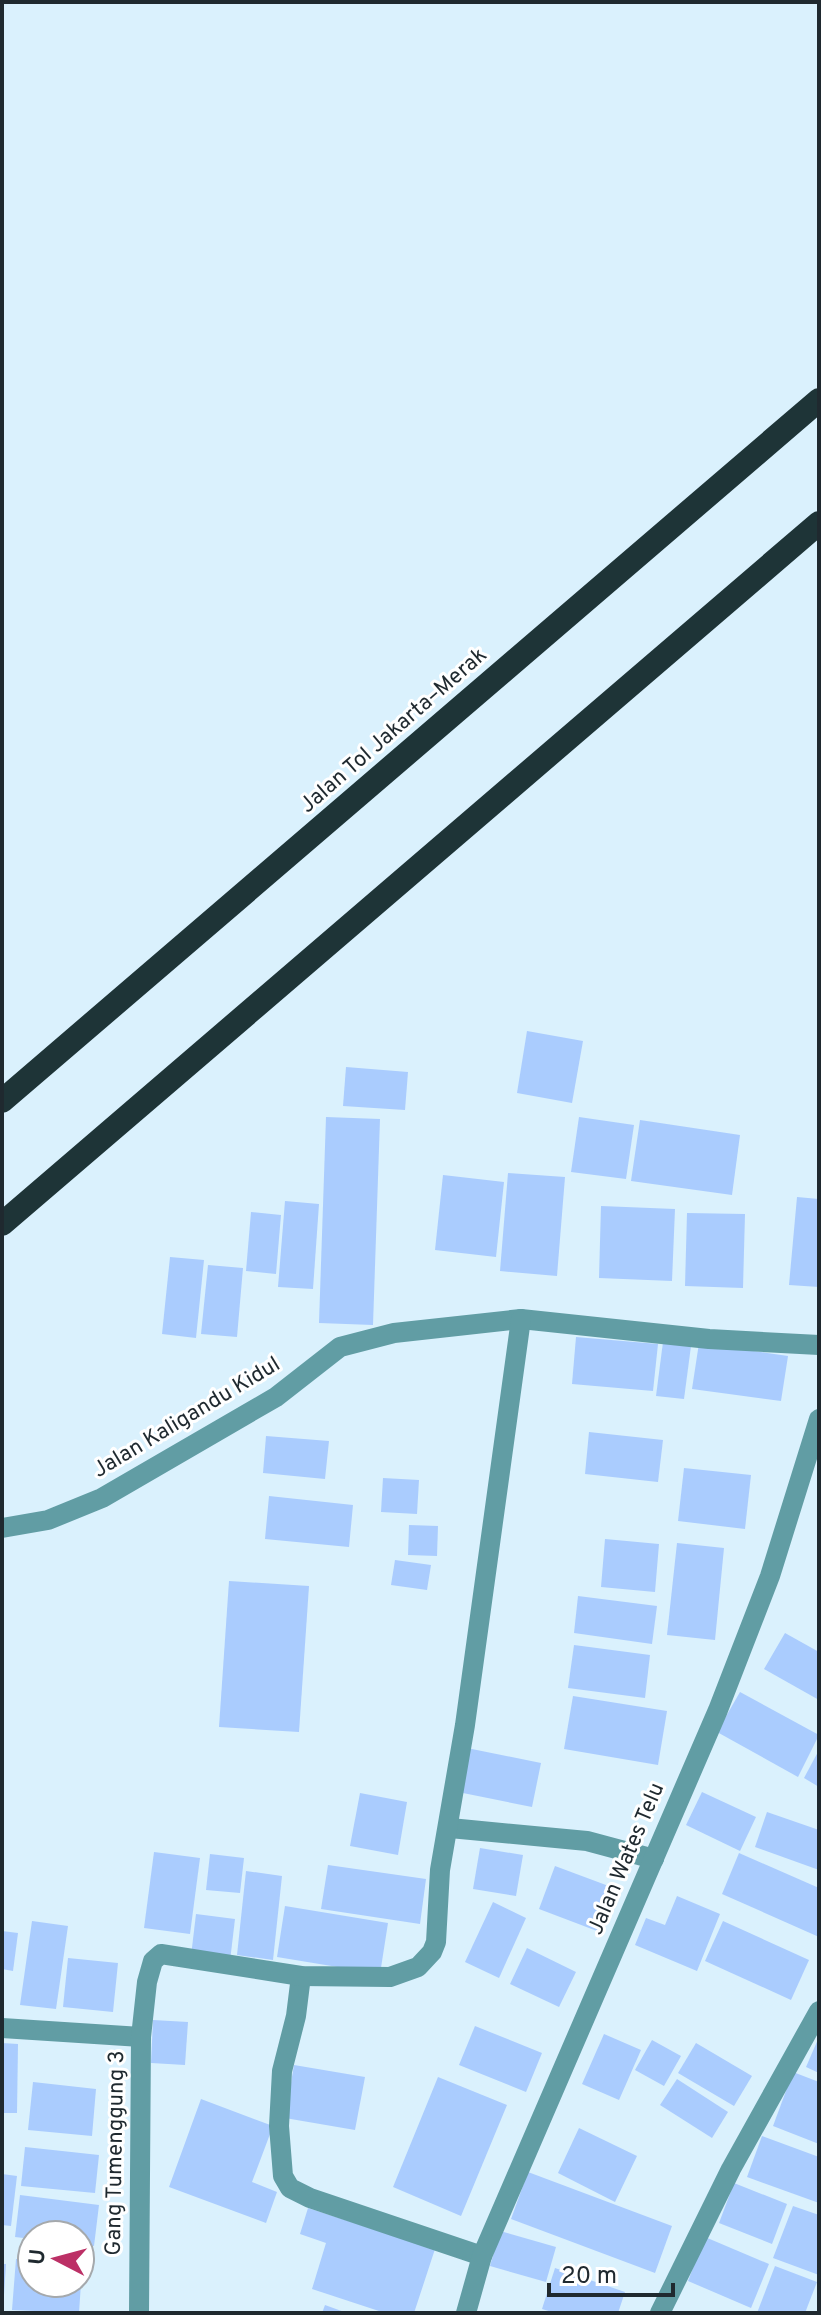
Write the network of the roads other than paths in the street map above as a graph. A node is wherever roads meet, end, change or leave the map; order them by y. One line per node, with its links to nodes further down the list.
1 (819, 400): 3 (highway, Jalan Tol Jakarta–Merak)
2 (819, 523): 4 (highway)
3 (2, 1101)
4 (2, 1224)
5 (521, 1319): 6 (street, Jalan Kaligandu Kidul); 8 (street, Jalan Kaligandu Kidul); 9 (street)
6 (819, 1345)
7 (819, 1419): 10 (street, Jalan Wates Telu)
8 (2, 1528)
9 (450, 1828): 10 (street); 11 (street)
10 (654, 1859): 15 (street, Jalan Wates Telu)
11 (301, 1976): 14 (street); 15 (street)
12 (819, 2011): 18 (street)
13 (2, 2028): 14 (street, Gang Tumenggung 3)
14 (141, 2037): 17 (street, Gang Tumenggung 3)
15 (482, 2256): 16 (street, Jalan Wates Telu)
16 (474, 2311)
17 (139, 2313)
18 (660, 2313)

